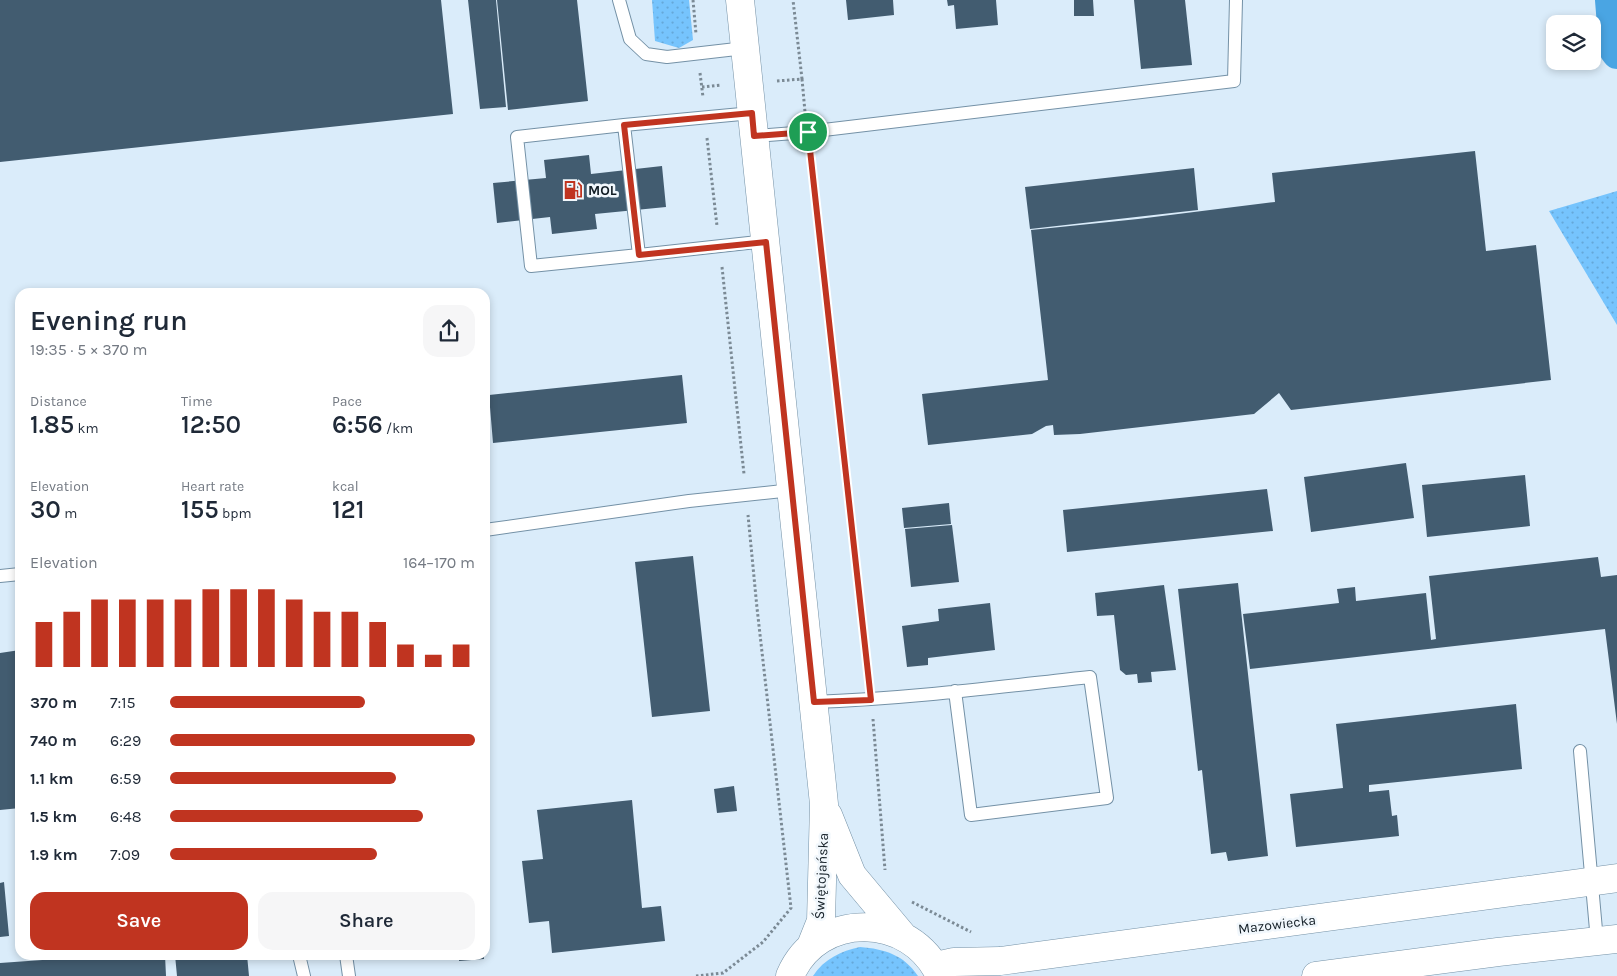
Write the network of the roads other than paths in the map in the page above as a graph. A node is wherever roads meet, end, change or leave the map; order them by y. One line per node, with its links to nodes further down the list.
1 (619, 0): 4 (lane)
2 (740, 0): 4 (main road, Świętojańska)
3 (1236, 0): 5 (lane)
4 (745, 48): 5 (main road, Świętojańska)
5 (753, 124): 6 (lane); 7 (main road, Świętojańska)
6 (624, 125): 8 (lane); 8 (lane)
7 (766, 242): 8 (lane); 9 (main road, Świętojańska)
8 (639, 255)
9 (792, 490): 10 (lane); 14 (main road, Świętojańska)
10 (490, 529)
11 (15, 574): 12 (lane)
12 (0, 576)
13 (954, 691): 13 (lane); 14 (lane)
14 (814, 702): 16 (main road, Świętojańska)
15 (1580, 751): 17 (lane)
16 (824, 804): 18 (main road, Świętojańska); 20 (main road, Świętojańska)
17 (1605, 879): 19 (lane); 23 (main road, Mazowiecka)
18 (903, 936): 20 (main road); 23 (main road)
19 (1607, 940): 27 (main road)
20 (811, 946): 26 (main road)
21 (300, 960): 24 (lane)
22 (347, 960): 25 (lane)
23 (938, 971)
24 (304, 976)
25 (350, 976)
26 (790, 976)
27 (1316, 976)

